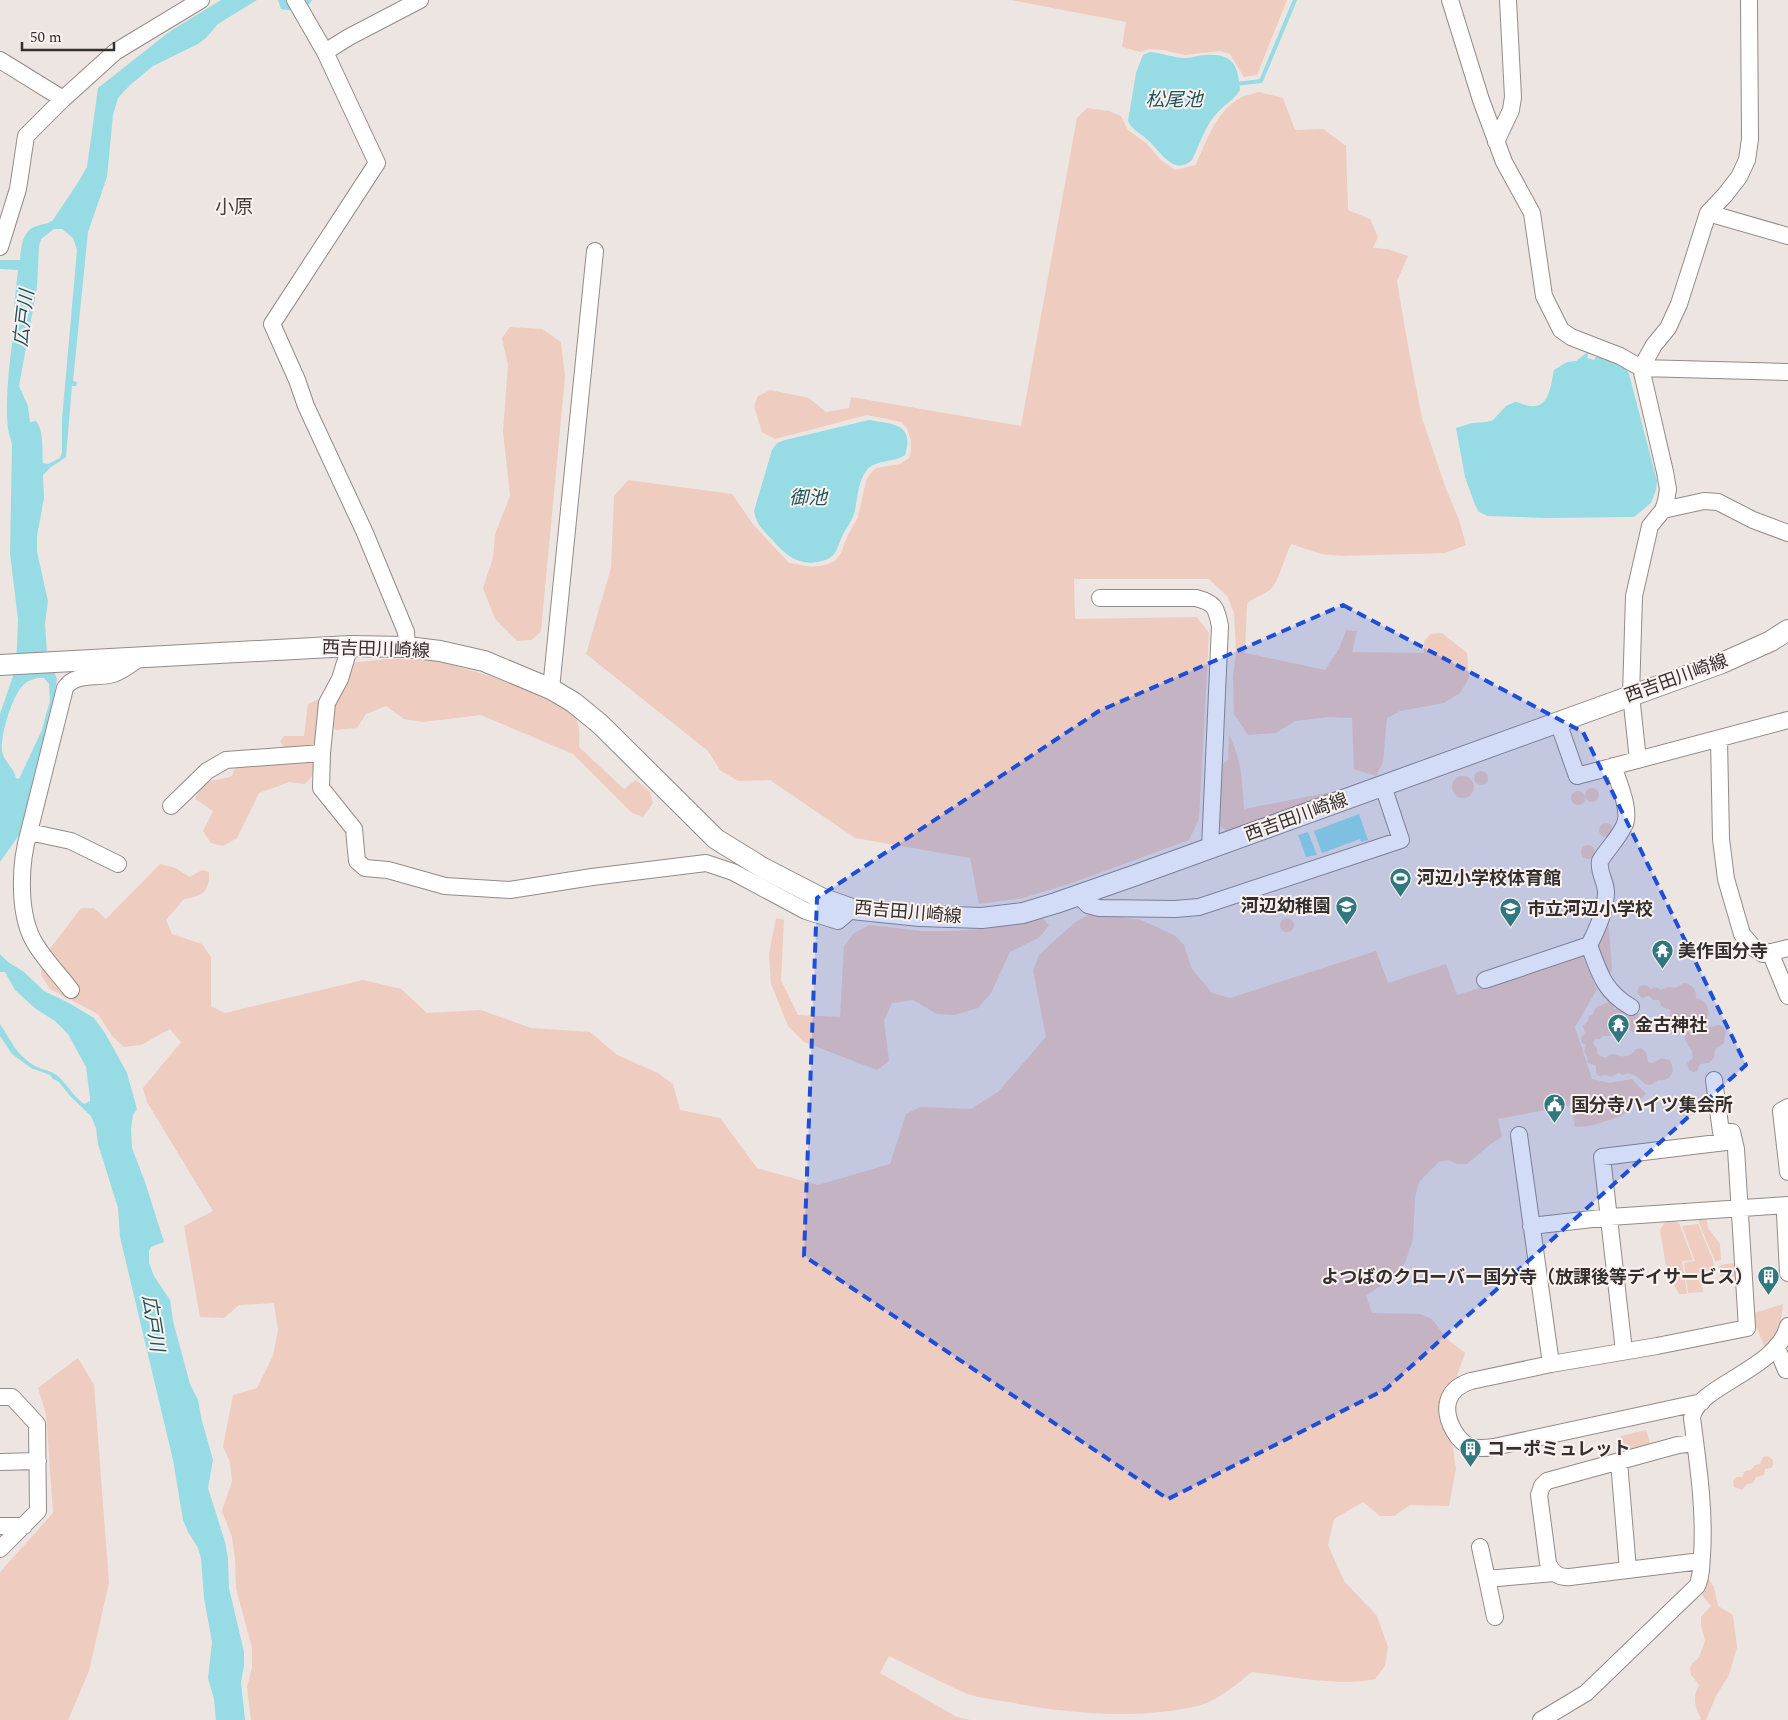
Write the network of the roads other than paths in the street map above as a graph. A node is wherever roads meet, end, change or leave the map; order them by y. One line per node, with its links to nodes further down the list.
1 (201, 0): 9 (street)
2 (294, 0): 7 (street)
3 (420, 0): 7 (street)
4 (1452, 0): 10 (street)
5 (1508, 0): 10 (street)
6 (1749, 0): 11 (street)
7 (325, 52): 22 (street)
8 (0, 60): 9 (street)
9 (63, 99): 13 (street)
10 (1496, 142): 15 (street)
11 (1708, 213): 12 (street); 15 (street)
12 (1788, 236)
13 (0, 246)
14 (595, 251): 25 (street)
15 (1641, 368): 16 (street); 17 (street)
16 (1788, 372)
17 (1663, 510): 18 (street); 26 (street)
18 (1788, 533)
19 (1100, 598): 36 (street)
20 (1788, 630): 26 (main road, 西吉田川崎線)
21 (350, 646): 22 (main road, 西吉田川崎線); 23 (main road, 西吉田川崎線); 30 (street)
22 (408, 647): 25 (main road, 西吉田川崎線)
23 (141, 657): 24 (main road, 西吉田川崎線); 35 (street)
24 (0, 665)
25 (551, 689): 39 (main road, 西吉田川崎線)
26 (1631, 695): 28 (main road, 西吉田川崎線); 31 (street)
27 (1788, 720): 29 (street)
28 (1558, 722): 32 (street); 33 (main road, 西吉田川崎線)
29 (1718, 739): 31 (street); 42 (street)
30 (322, 753): 34 (street); 39 (street)
31 (1638, 760): 32 (street)
32 (1613, 766): 40 (street)
33 (1384, 786): 36 (main road, 西吉田川崎線); 38 (street)
34 (171, 806)
35 (29, 832): 37 (street); 44 (street)
36 (1210, 848): 38 (main road, 西吉田川崎線)
37 (118, 864)
38 (1078, 895): 39 (main road, 西吉田川崎線)
39 (852, 909)
40 (1589, 945): 43 (street); 46 (street)
41 (1788, 948): 42 (street)
42 (1770, 952): 45 (street)
43 (1485, 980)
44 (71, 990)
45 (1788, 996)
46 (1631, 1007)
47 (1714, 1080): 50 (street)
48 (1788, 1106): 51 (street)
49 (1519, 1135): 55 (street)
50 (1734, 1141): 53 (street); 54 (street)
51 (1788, 1172)
52 (1788, 1206): 53 (street); 56 (street)
53 (1741, 1208): 54 (street); 59 (street)
54 (1610, 1217): 55 (street); 59 (street)
55 (1531, 1226): 60 (street)
56 (1788, 1273)
57 (1788, 1326): 58 (street)
58 (1777, 1348): 61 (street); 63 (street)
59 (1624, 1352): 60 (street)
60 (1551, 1364): 63 (street)
61 (1786, 1370)
62 (0, 1397): 65 (street)
63 (1702, 1402): 64 (street)
64 (1695, 1443): 67 (street); 72 (street)
65 (38, 1461): 66 (street); 69 (street)
66 (0, 1462)
67 (1619, 1462): 73 (street); 74 (street)
68 (0, 1526): 69 (street)
69 (24, 1526): 71 (street)
70 (1480, 1547): 75 (street)
71 (0, 1549)
72 (1701, 1561): 73 (street); 77 (street)
73 (1628, 1570): 74 (street)
74 (1554, 1573): 75 (street)
75 (1487, 1579): 76 (street)
76 (1495, 1617)
77 (1541, 1720)

